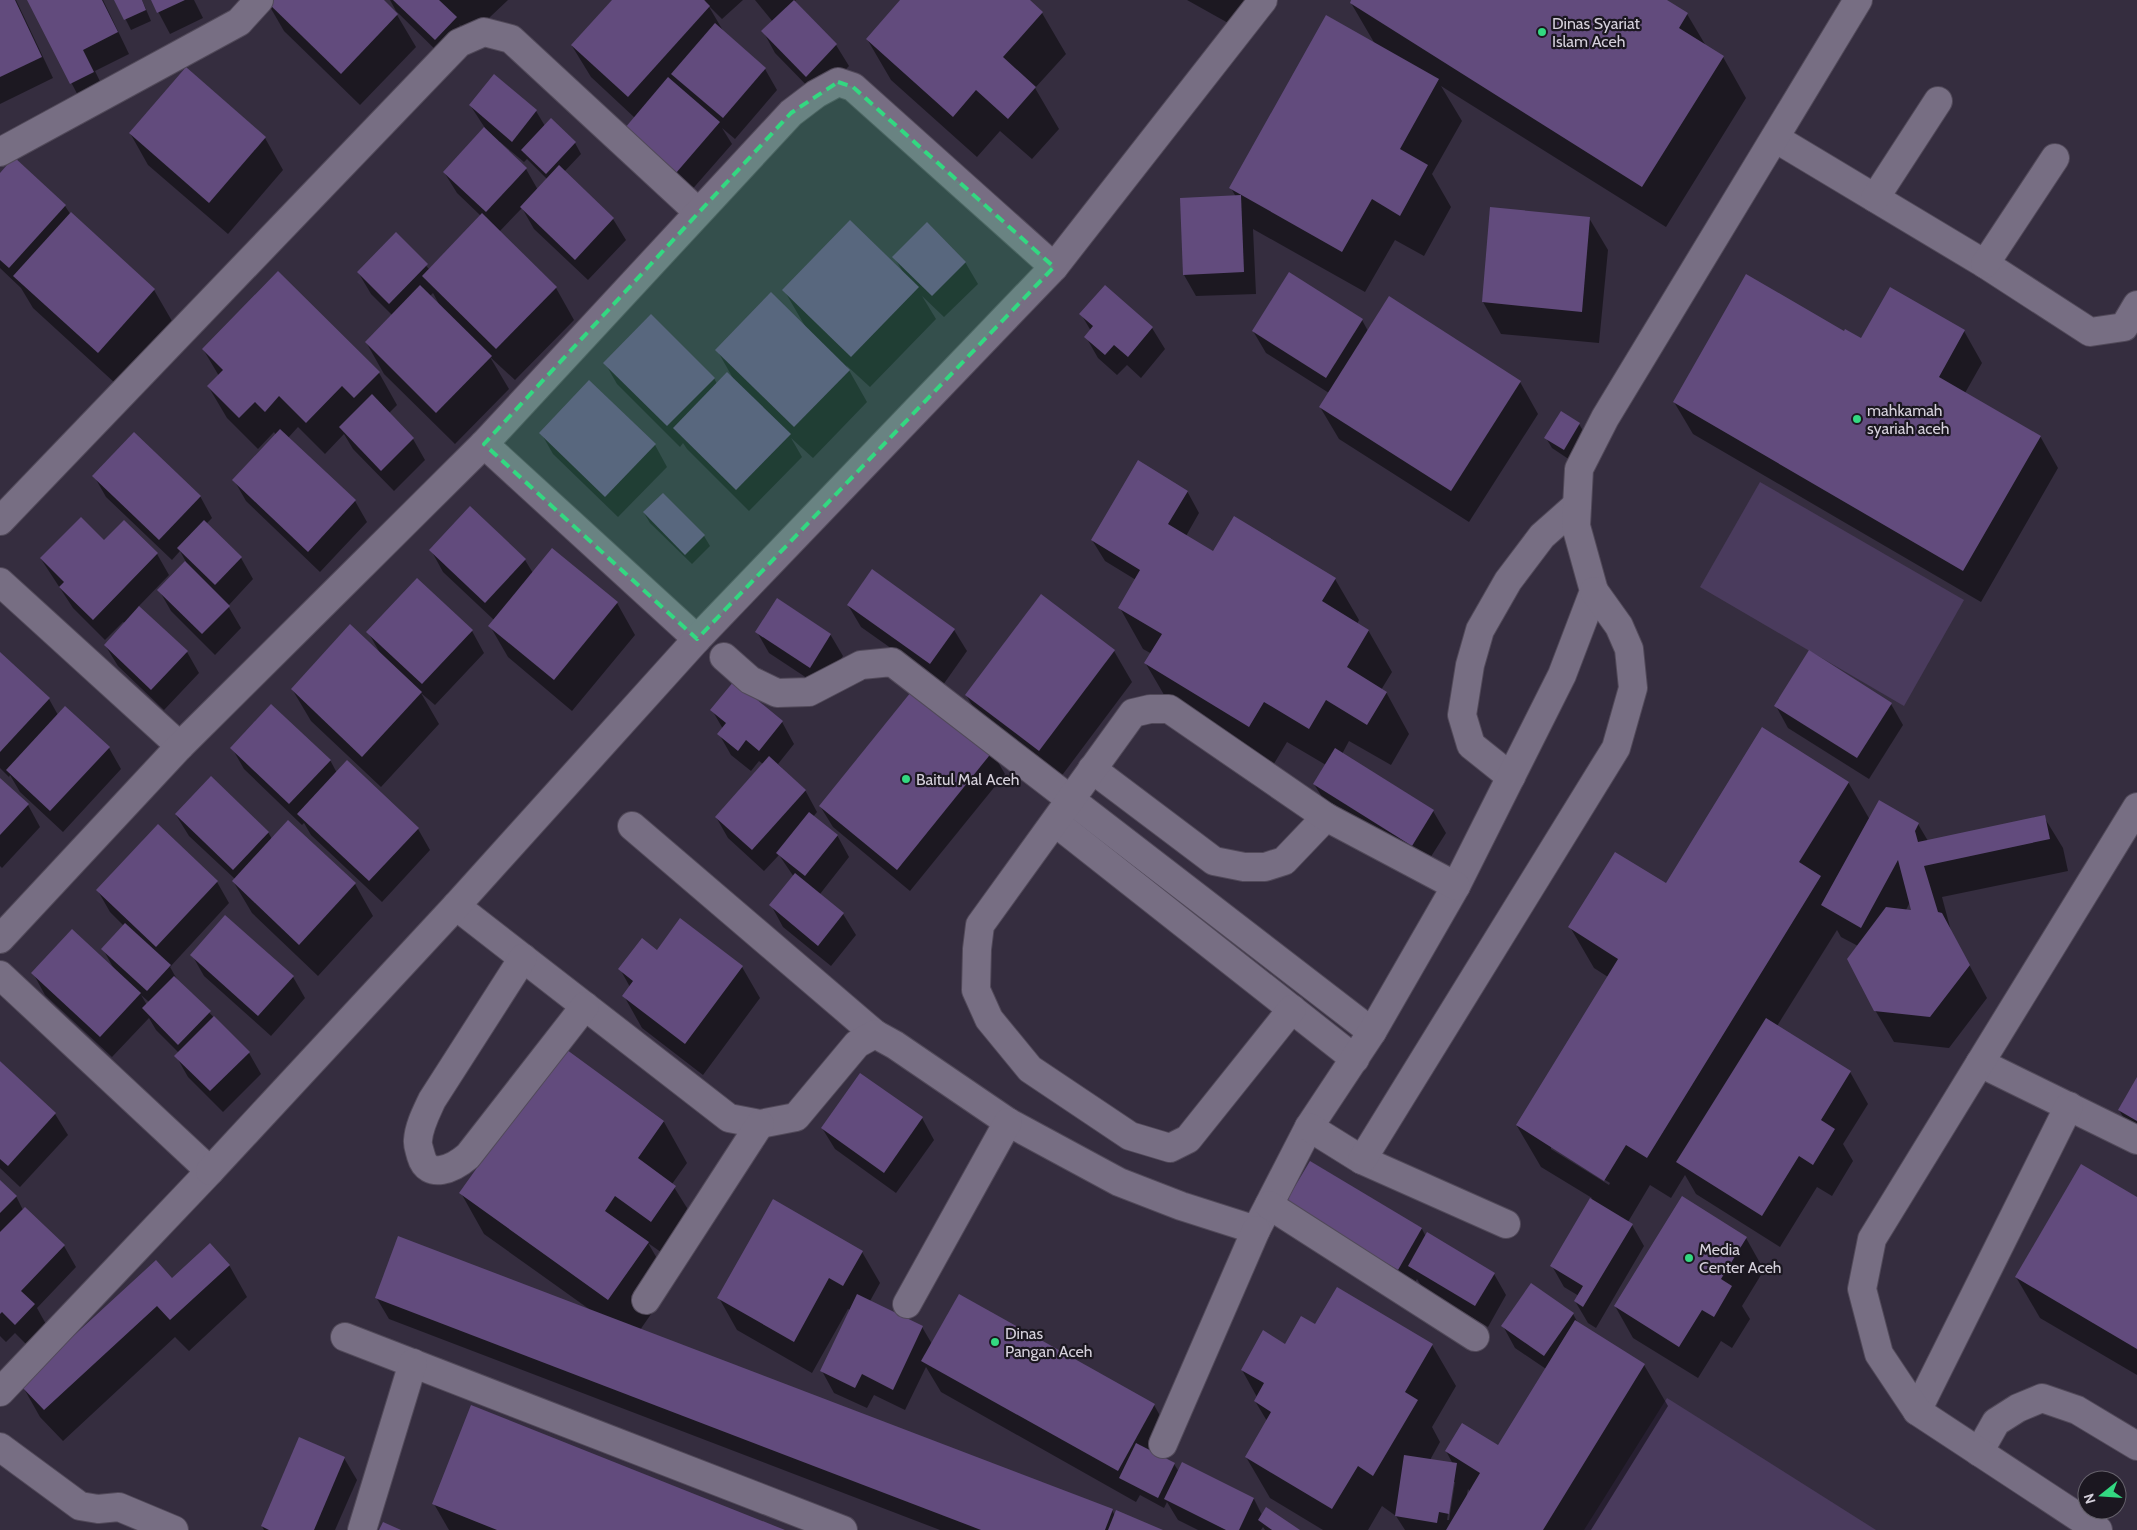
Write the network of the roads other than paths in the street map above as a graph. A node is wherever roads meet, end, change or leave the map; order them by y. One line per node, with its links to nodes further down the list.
1 (259, 0): 6 (street)
2 (1263, 0): 11 (street)
3 (1858, 0): 5 (street)
4 (1938, 101): 8 (street)
5 (1775, 138): 8 (street); 14 (street)
6 (0, 152)
7 (2055, 158): 10 (street)
8 (1875, 198): 10 (street)
9 (698, 212): 11 (street); 13 (street); 15 (street)
10 (1985, 264): 12 (street)
11 (1054, 267): 18 (street)
12 (2137, 305)
13 (484, 444): 18 (street); 20 (street)
14 (1578, 505): 17 (street); 22 (street)
15 (0, 521)
16 (0, 582): 20 (street)
17 (1594, 591): 22 (street); 44 (street)
18 (697, 639): 29 (street)
19 (724, 657): 23 (street)
20 (180, 746): 30 (street)
21 (1092, 769): 23 (street); 24 (street); 24 (street)
22 (1511, 777): 28 (street)
23 (1071, 799): 26 (street); 35 (street)
24 (1326, 817): 28 (street)
25 (2134, 819): 38 (street)
26 (1056, 823): 34 (street); 34 (street)
27 (632, 826): 36 (street)
28 (1456, 886): 35 (street)
29 (456, 906): 31 (street); 45 (street)
30 (0, 939)
31 (523, 958): 33 (street); 33 (street)
32 (0, 975): 45 (street)
33 (585, 1006): 41 (street)
34 (1292, 1009): 37 (street)
35 (1372, 1032): 37 (street)
36 (875, 1034): 40 (street); 41 (street)
37 (1355, 1059): 42 (street)
38 (1980, 1063): 39 (street); 55 (street)
39 (2069, 1106): 43 (street); 55 (street)
40 (1008, 1122): 48 (street); 50 (street)
41 (760, 1124): 49 (street)
42 (1309, 1127): 44 (street); 46 (street)
43 (2137, 1140)
44 (1362, 1160): 47 (street)
45 (210, 1171): 54 (street)
46 (1269, 1205): 48 (street); 52 (street)
47 (1506, 1224)
48 (1256, 1230): 56 (street)
49 (646, 1300)
50 (907, 1304)
51 (345, 1337): 53 (street)
52 (1475, 1337)
53 (413, 1363): 61 (street); 62 (street)
54 (4, 1380)
55 (1917, 1411): 59 (street)
56 (1163, 1444)
57 (2137, 1446): 59 (street)
58 (0, 1447): 60 (street)
59 (1979, 1452): 63 (street)
60 (174, 1530)
61 (362, 1530)
62 (843, 1530)
63 (2098, 1530)

